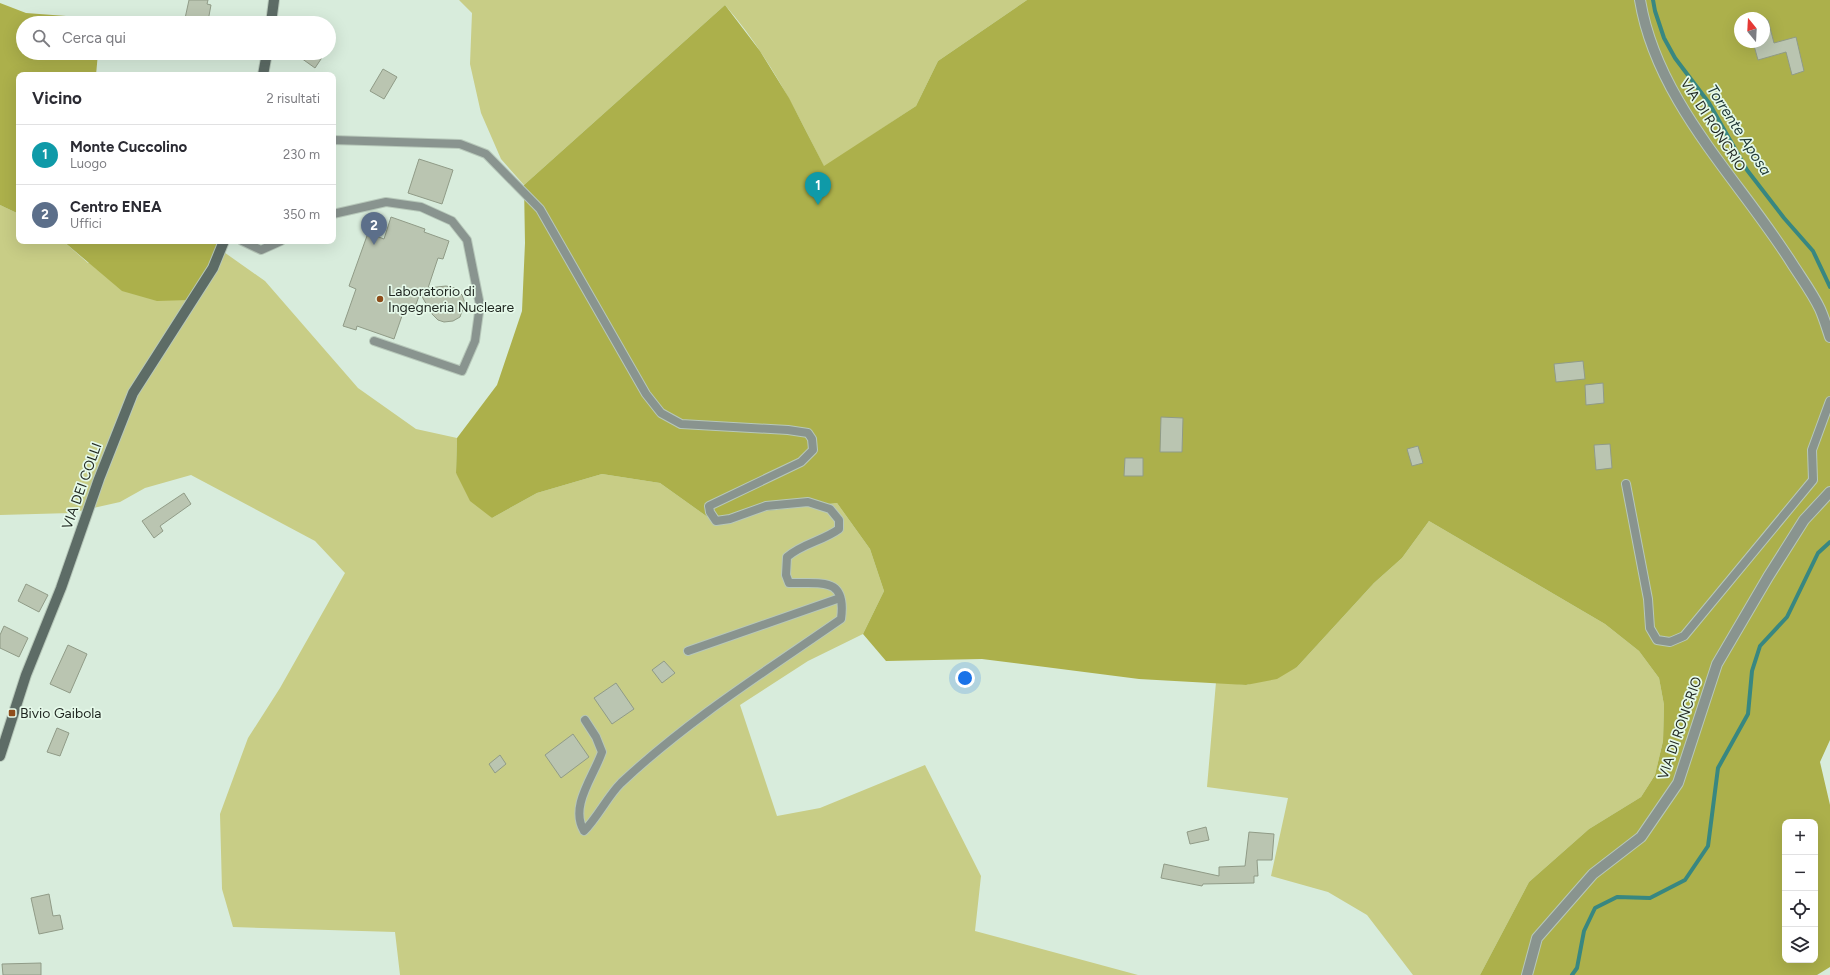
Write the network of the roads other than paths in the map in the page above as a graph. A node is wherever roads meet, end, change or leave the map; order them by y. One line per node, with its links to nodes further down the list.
1 (274, 0): 3 (main road)
2 (1640, 0): 11 (street, VIA DI RONCRIO)
3 (272, 16)
4 (266, 60): 5 (main road)
5 (264, 72)
6 (336, 140): 16 (lane)
7 (336, 213): 12 (lane)
8 (223, 244): 19 (main road, VIA DEI COLLI)
9 (248, 244): 10 (lane)
10 (274, 244)
11 (1830, 338)
12 (374, 341)
13 (1830, 401): 14 (lane)
14 (1626, 484)
15 (1830, 492): 20 (street, VIA DI RONCRIO)
16 (840, 598): 17 (lane); 18 (lane)
17 (688, 650)
18 (585, 720)
19 (0, 756)
20 (1527, 975)

